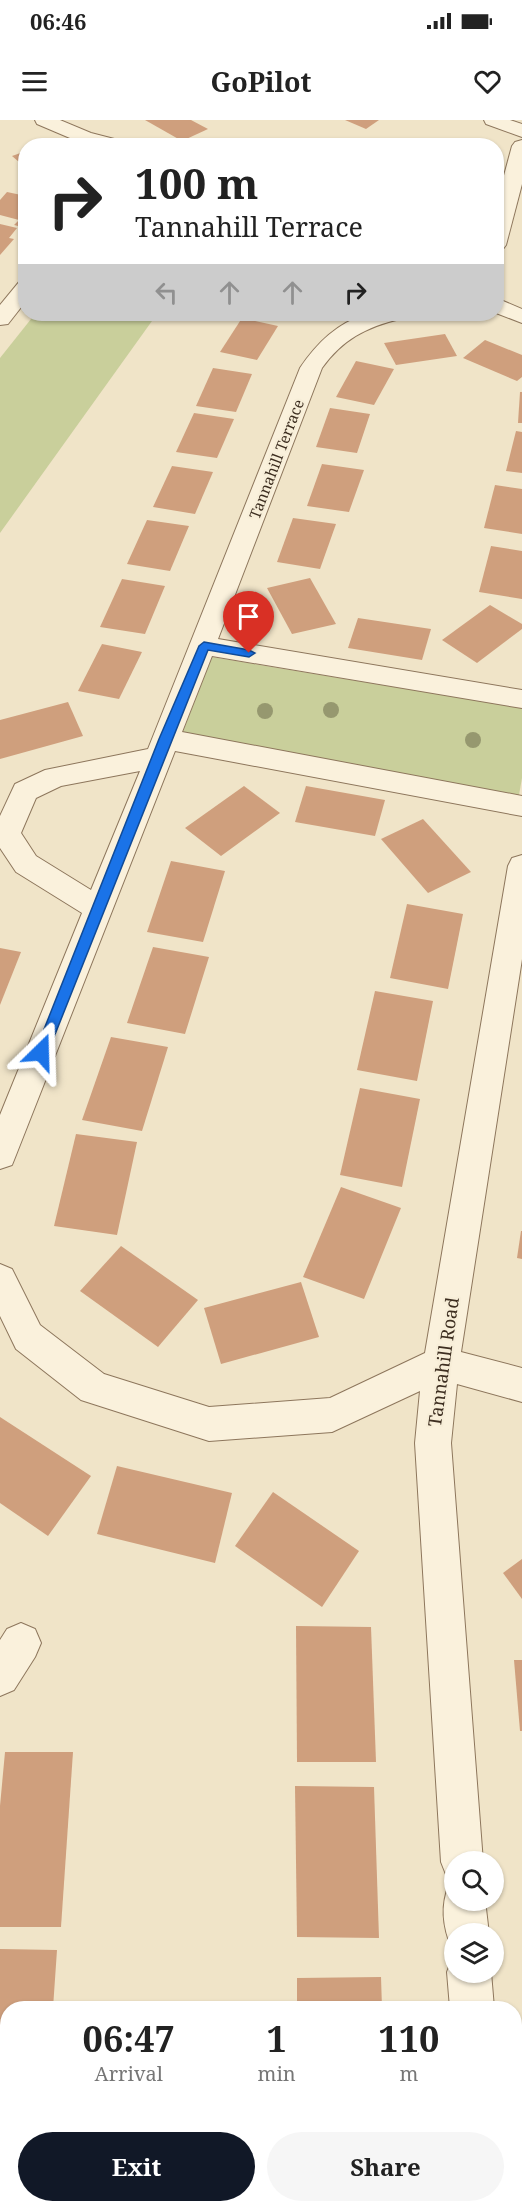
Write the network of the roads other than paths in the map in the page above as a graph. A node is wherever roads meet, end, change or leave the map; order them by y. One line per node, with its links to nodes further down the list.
1 (44, 120): 4 (street)
2 (492, 120): 3 (street)
3 (522, 131)
4 (88, 138)
5 (522, 146): 6 (street)
6 (504, 215)
7 (18, 286): 10 (street)
8 (504, 308): 9 (street)
9 (522, 317)
10 (0, 319)
11 (350, 321): 12 (street, Tannahill Terrace)
12 (204, 646): 13 (street); 14 (street, Tannahill Terrace)
13 (522, 699)
14 (161, 748): 15 (street); 17 (street, Tannahill Terrace); 17 (street)
15 (522, 806)
16 (522, 866): 20 (street, Tannahill Road)
17 (99, 909): 18 (street, Tannahill Terrace)
18 (0, 1155)
19 (0, 1280): 20 (street)
20 (441, 1363): 21 (street); 24 (street, Tannahill Road)
21 (522, 1385)
22 (21, 1642): 23 (street)
23 (0, 1676)
24 (461, 1851)
25 (470, 1983): 26 (street)
26 (471, 2001)

